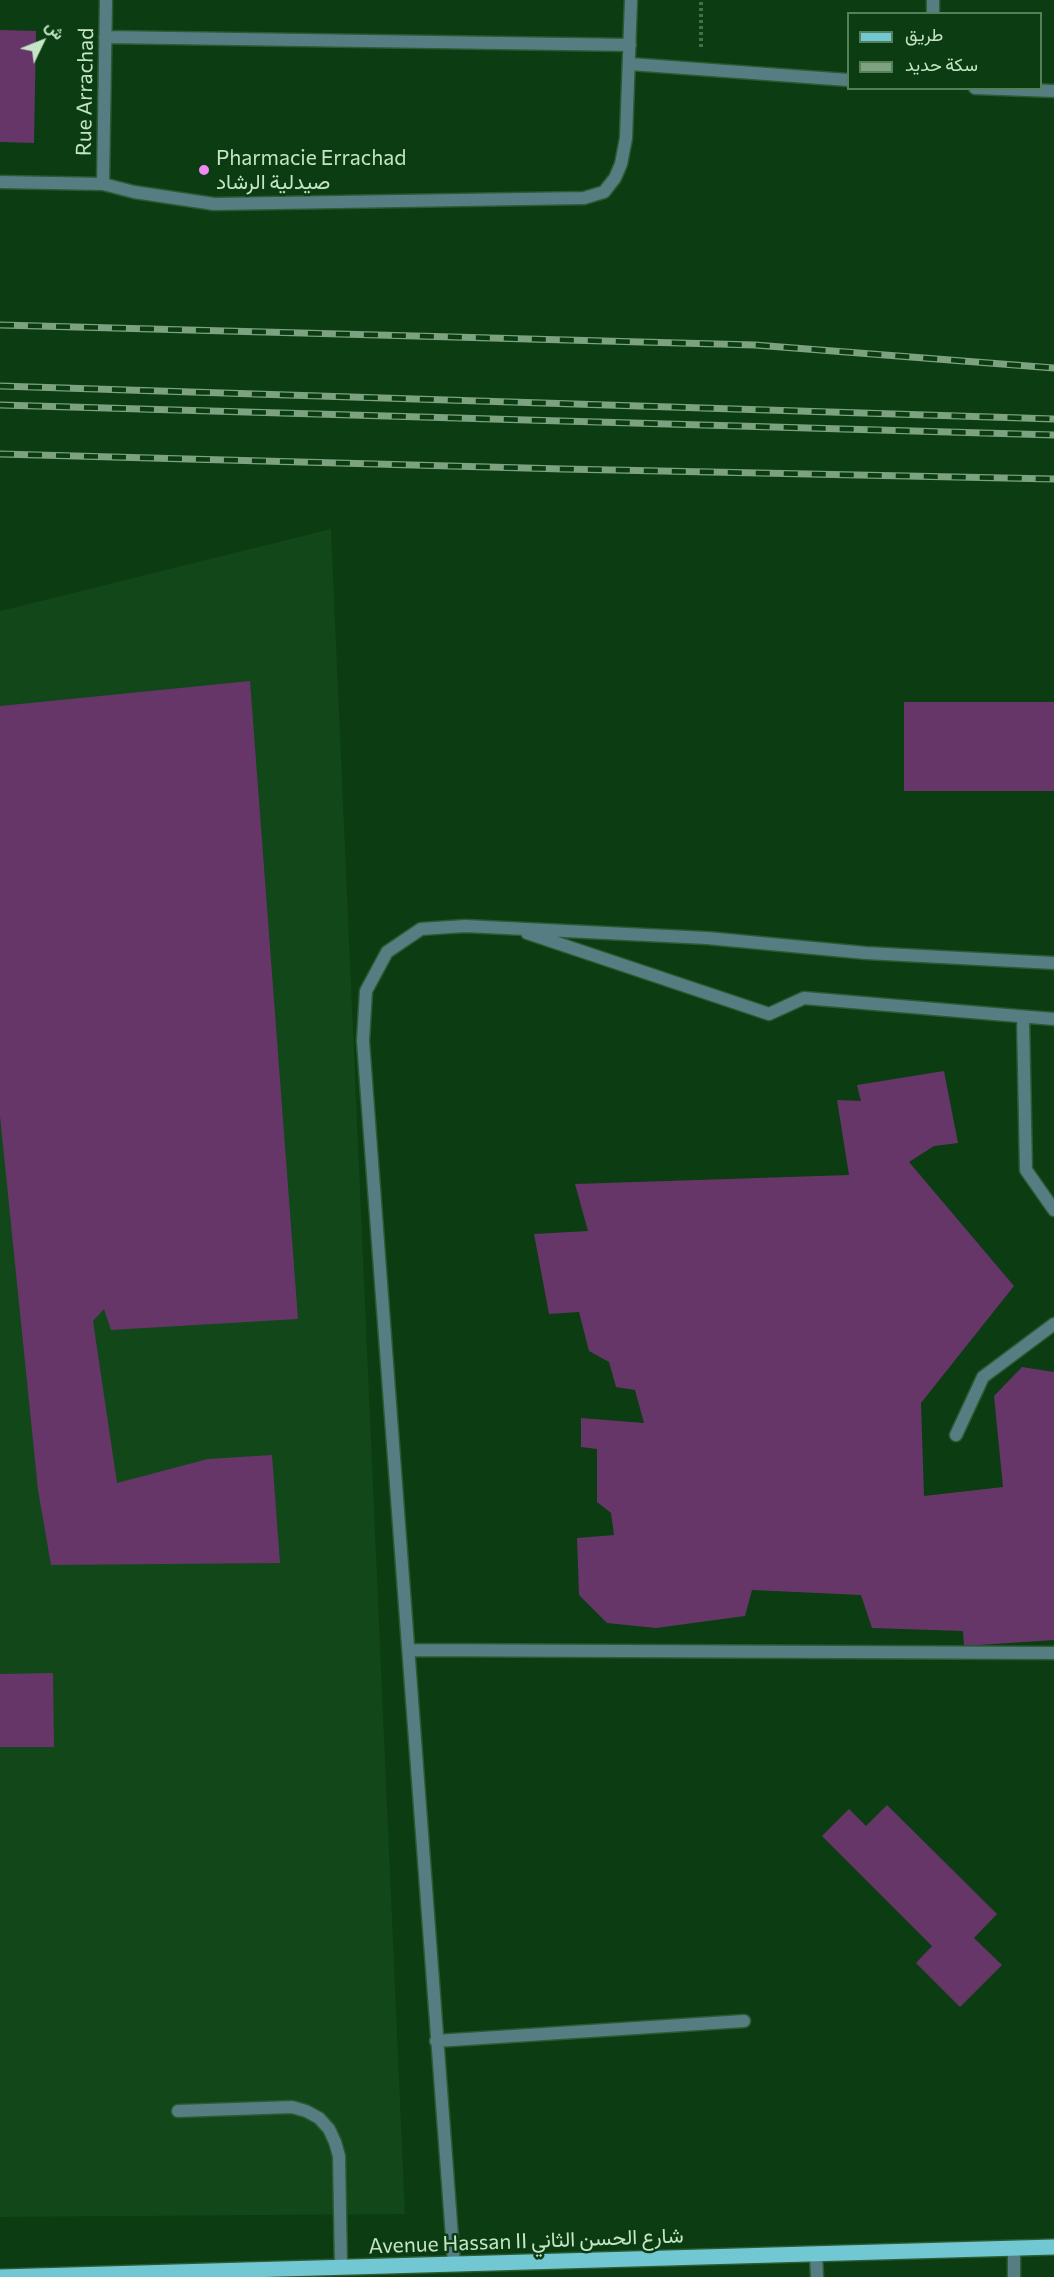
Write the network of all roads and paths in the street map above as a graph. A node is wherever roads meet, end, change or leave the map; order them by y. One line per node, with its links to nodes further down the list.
1 (106, 0): 4 (street, Rue Arrachad)
2 (631, 0): 5 (street)
3 (701, 0): 7 (path)
4 (105, 37): 5 (street); 12 (street, Rue Arrachad)
5 (630, 45): 6 (street)
6 (630, 63): 7 (street); 12 (street)
7 (701, 68): 8 (street)
8 (847, 80)
9 (1028, 90): 10 (street)
10 (1054, 91)
11 (0, 182): 12 (street)
12 (103, 184)
13 (512, 928): 14 (street); 15 (street); 20 (street)
14 (1054, 963)
15 (1023, 1017): 16 (street); 17 (street)
16 (1054, 1019)
17 (1054, 1210)
18 (1054, 1324): 19 (street)
19 (956, 1435)
20 (409, 1650): 21 (street); 23 (street)
21 (1054, 1653)
22 (744, 2020): 23 (street)
23 (436, 2041): 28 (street)
24 (178, 2111): 29 (street)
25 (1054, 2247): 26 (main road, Avenue Hassan II شارع الحسن الثاني)
26 (1014, 2248): 27 (main road, Avenue Hassan II شارع الحسن الثاني); 33 (street)
27 (816, 2254): 28 (main road, Avenue Hassan II شارع الحسن الثاني); 32 (street)
28 (454, 2264): 29 (main road, Avenue Hassan II شارع الحسن الثاني)
29 (341, 2267): 30 (main road, Avenue Hassan II شارع الحسن الثاني)
30 (128, 2275): 31 (main road, Avenue Hassan II شارع الحسن الثاني)
31 (0, 2277)
32 (817, 2277)
33 (1014, 2277)

